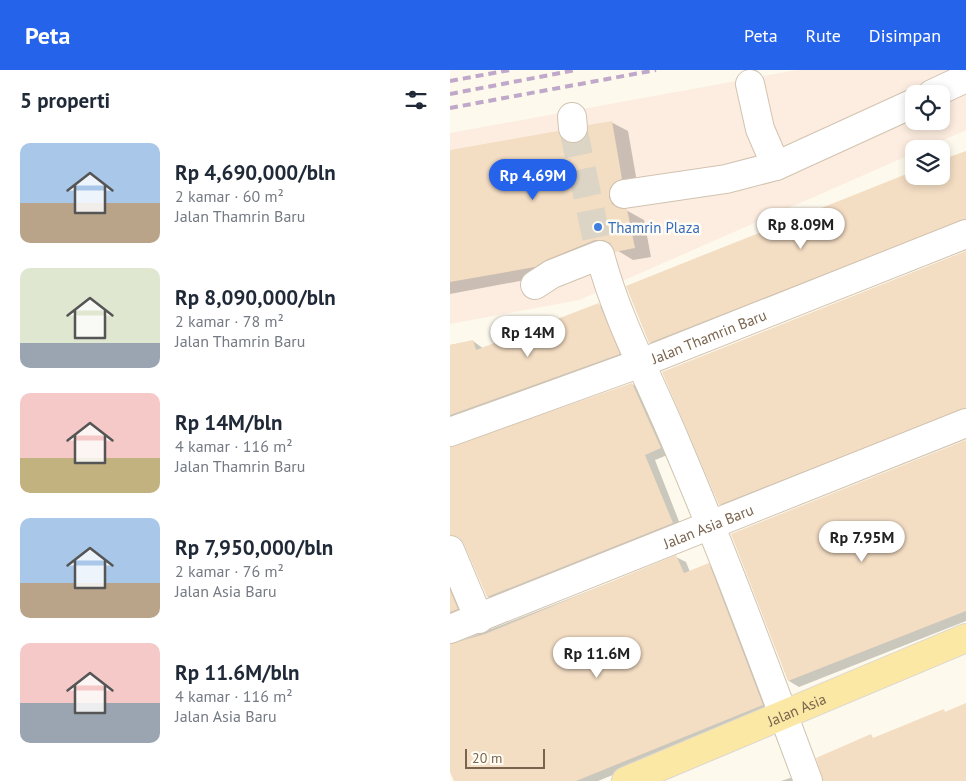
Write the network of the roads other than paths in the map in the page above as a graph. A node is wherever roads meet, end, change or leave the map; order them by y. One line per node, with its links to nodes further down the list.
1 (966, 78): 3 (street)
2 (750, 84): 5 (street)
3 (950, 86)
4 (905, 107): 5 (street)
5 (776, 166): 6 (street)
6 (624, 194)
7 (966, 234): 9 (street, Jalan Thamrin Baru)
8 (534, 284): 9 (street)
9 (641, 363): 11 (street, Jalan Thamrin Baru); 12 (street)
10 (966, 423): 12 (street, Jalan Asia Baru)
11 (450, 432)
12 (710, 526): 14 (street, Jalan Asia Baru); 17 (street)
13 (450, 550): 14 (street)
14 (479, 619): 15 (street, Jalan Asia Baru)
15 (450, 629)
16 (966, 638): 17 (main road, Jalan Asia)
17 (784, 715): 18 (main road, Jalan Asia); 19 (street)
18 (626, 781)
19 (808, 781)

